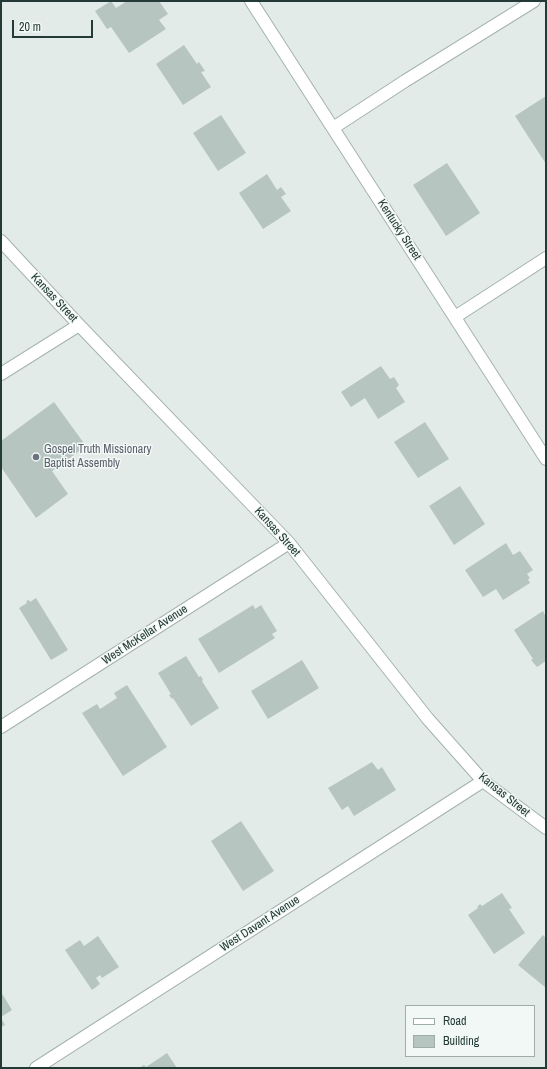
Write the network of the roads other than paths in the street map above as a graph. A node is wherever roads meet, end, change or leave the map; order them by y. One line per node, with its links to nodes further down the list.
1 (251, 1): 3 (street, Kentucky Street)
2 (534, 1): 3 (street)
3 (333, 128): 6 (street, Kentucky Street)
4 (1, 241): 7 (street, Kansas Street)
5 (546, 258): 6 (street)
6 (455, 317): 9 (street, Kentucky Street)
7 (79, 325): 8 (street); 10 (street, Kansas Street)
8 (1, 374)
9 (546, 459)
10 (288, 543): 11 (street, West McKellar Avenue); 12 (street, Kansas Street)
11 (1, 727)
12 (483, 781): 13 (street, Kansas Street); 14 (street, West Davant Avenue)
13 (546, 828)
14 (36, 1068)

